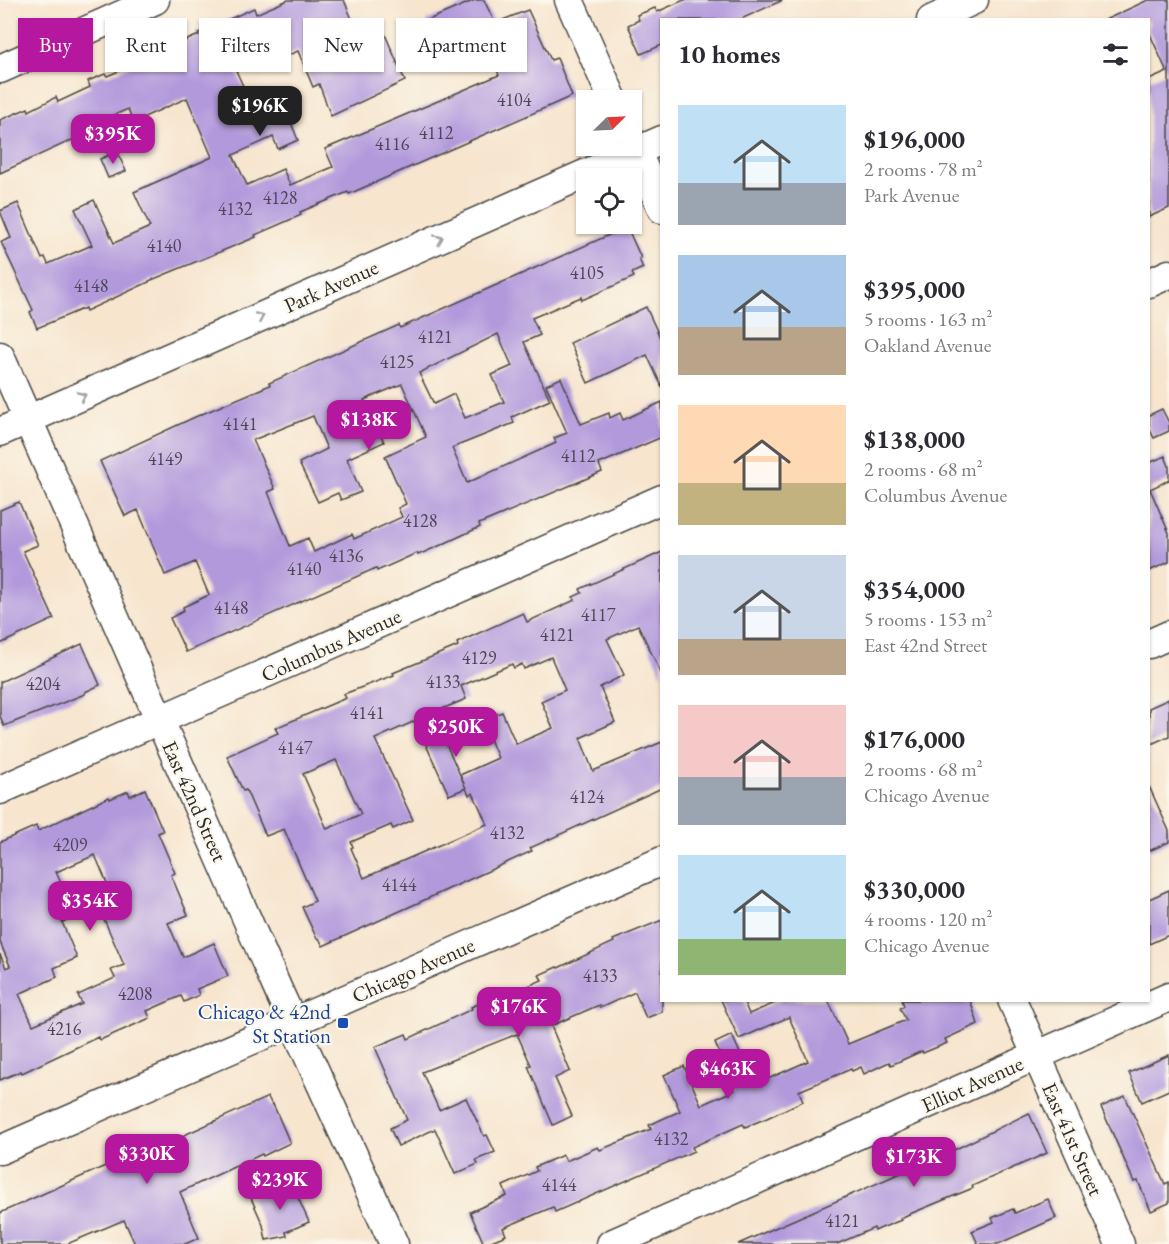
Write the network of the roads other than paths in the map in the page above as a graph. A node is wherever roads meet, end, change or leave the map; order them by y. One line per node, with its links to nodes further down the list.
1 (154, 0): 5 (street)
2 (569, 0): 6 (street)
3 (974, 0): 4 (street)
4 (935, 18)
5 (0, 69)
6 (609, 90)
7 (660, 140): 8 (street, Park Avenue)
8 (642, 144)
9 (612, 156): 15 (street, Park Avenue, one-way to 9)
10 (638, 156): 11 (street)
11 (660, 204)
12 (1169, 274): 13 (street)
13 (1150, 283)
14 (0, 356): 15 (street, East 42nd Street)
15 (28, 420): 16 (street, Park Avenue); 20 (street, East 42nd Street)
16 (0, 432)
17 (660, 500): 20 (street, Columbus Avenue)
18 (1169, 634): 19 (street)
19 (1150, 644)
20 (160, 720): 21 (street, Columbus Avenue); 25 (street, East 42nd Street)
21 (0, 790)
22 (660, 862): 25 (street, Chicago Avenue)
23 (1169, 997): 26 (street, Elliot Avenue)
24 (1013, 1002): 26 (street, East 41st Street)
25 (293, 1023): 27 (street, Chicago Avenue); 28 (street, East 42nd Street)
26 (1036, 1056): 29 (street, Elliot Avenue); 30 (street, East 41st Street)
27 (0, 1150)
28 (394, 1244)
29 (611, 1244)
30 (1120, 1244)

